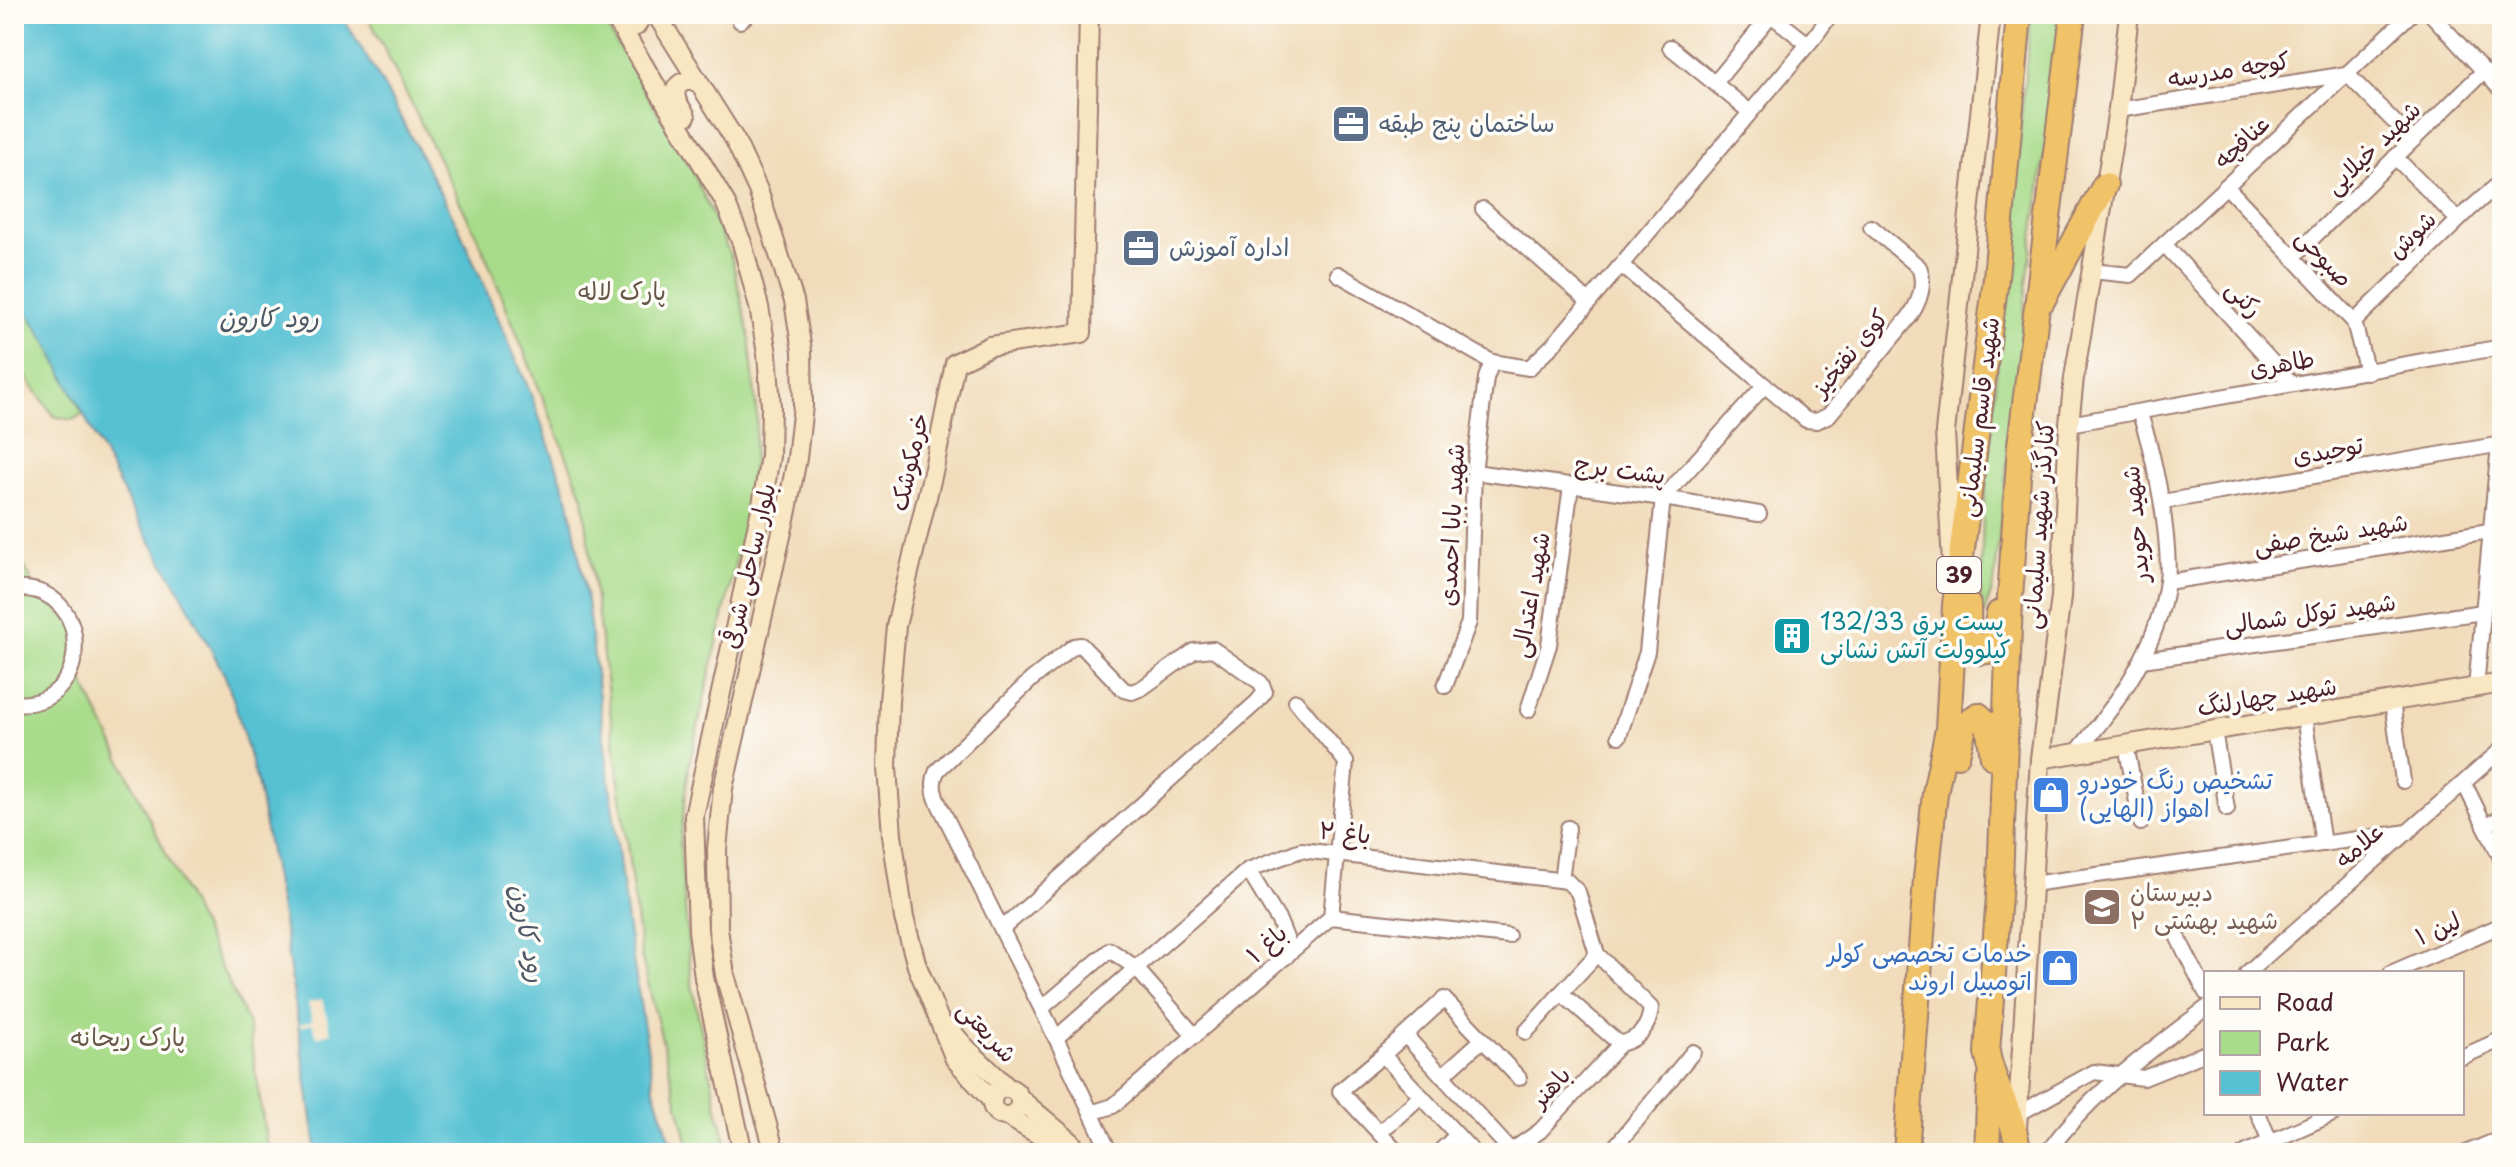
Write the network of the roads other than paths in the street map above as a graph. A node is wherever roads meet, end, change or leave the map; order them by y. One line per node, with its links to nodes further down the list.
1 (639, 14): 11 (main road)
2 (656, 14): 17 (main road, بلوار ساحلی شرقی)
3 (1089, 14): 104 (main road, خرمکوشک)
4 (1831, 14): 12 (street)
5 (1991, 14): 57 (main road)
6 (2019, 14): 52 (highway, شهید قاسم سلیمانی / 39)
7 (2073, 14): 37 (highway, شهید قاسم سلیمانی / 39)
8 (2129, 14): 20 (main road, کنارگذر شهید سلیمانی)
9 (2411, 14): 16 (street, عنافچه)
10 (2436, 16): 15 (street)
11 (617, 20): 27 (main road, بلوار ساحلی شرقی)
12 (1808, 44): 18 (street); 21 (street)
13 (1670, 47): 18 (street)
14 (2502, 69): 19 (street)
15 (2484, 71): 19 (street); 22 (street, شهید خیلایی)
16 (2347, 74): 20 (street, کوچه مدرسه); 22 (street); 26 (street, عنافچه)
17 (699, 83): 27 (main road); 134 (main road, بلوار ساحلی شرقی)
18 (1715, 83): 21 (street)
19 (2500, 88)
20 (2118, 110): 25 (main road, کنارگذر شهید سلیمانی)
21 (1750, 112): 33 (street)
22 (2412, 140): 23 (street, شهید خیلایی)
23 (2395, 157): 29 (street); 32 (street, شهید خیلایی)
24 (2502, 181): 29 (street, شوش)
25 (2105, 185): 34 (main road, کنارگذر شهید سلیمانی); 37 (highway)
26 (2226, 186): 31 (street, عنافچه); 32 (street, صبوحی)
27 (725, 202): 133 (main road, بلوار ساحلی شرقی)
28 (1483, 209): 36 (street)
29 (2458, 220): 38 (street, شوش)
30 (1871, 227): 43 (street, کوی نفتخیز)
31 (2164, 244): 34 (street, عنافچه); 42 (street, رکنی)
32 (2293, 257): 38 (street, صبوحی)
33 (1621, 265): 36 (street); 43 (street, کوی نفتخیز)
34 (2091, 271): 45 (main road, کنارگذر شهید سلیمانی)
35 (1338, 274): 40 (street)
36 (1589, 302): 40 (street)
37 (2035, 313): 54 (highway, شهید قاسم سلیمانی / 39)
38 (2354, 322): 41 (street, صبوحی)
39 (2502, 347): 41 (street, طاهری)
40 (1492, 362): 47 (street, شهید بابا احمدی)
41 (2367, 372): 42 (street, طاهری)
42 (2292, 384): 44 (street, طاهری)
43 (1764, 386): 49 (street)
44 (2139, 412): 45 (street, طاهری); 50 (street, شهید حویدر)
45 (2069, 424): 73 (main road, کنارگذر شهید سلیمانی)
46 (2501, 445): 50 (street, توحیدی); 53 (street)
47 (1474, 472): 48 (street, پشت برج); 61 (street, شهید بابا احمدی)
48 (1571, 486): 49 (street, پشت برج); 66 (street, شهید اعتدالی)
49 (1663, 498): 51 (street, پشت برج); 69 (street)
50 (2162, 502): 55 (street, شهید حویدر)
51 (1759, 514)
52 (1967, 515): 54 (highway); 57 (highway, شهید قاسم سلیمانی / 39)
53 (2496, 530): 55 (street, شهید شیخ صفی); 58 (street)
54 (2014, 539): 84 (highway, شهید قاسم سلیمانی / 39)
55 (2167, 582): 59 (street, شهید حویدر)
56 (14, 589): 65 (street)
57 (1955, 605): 76 (highway, شهید قاسم سلیمانی / 39)
58 (2483, 612): 59 (street, شهید توکل شمالی); 62 (street)
59 (2142, 660): 72 (street, شهید حویدر)
60 (2502, 683): 62 (main road, شهید چهارلنگ)
61 (1445, 686)
62 (2476, 687): 64 (main road, شهید چهارلنگ)
63 (1296, 701): 85 (street)
64 (2392, 701): 67 (main road, شهید چهارلنگ); 74 (street)
65 (14, 703)
66 (1528, 710)
67 (2304, 716): 68 (main road, شهید چهارلنگ); 83 (street)
68 (2214, 730): 70 (main road, شهید چهارلنگ); 77 (street)
69 (1619, 736)
70 (2126, 745): 72 (main road, شهید چهارلنگ); 79 (street)
71 (2502, 749): 75 (street, علامه)
72 (2076, 753): 73 (main road, شهید چهارلنگ)
73 (2040, 759): 89 (main road, کنارگذر شهید سلیمانی)
74 (2403, 781)
75 (2464, 783): 80 (street); 82 (street, علامه)
76 (1933, 809): 84 (highway); 142 (highway, شهید قاسم سلیمانی / 39)
77 (2227, 809)
78 (2502, 818): 80 (street)
79 (2141, 823)
80 (2485, 825): 86 (street)
81 (1568, 828): 88 (street)
82 (2408, 832): 83 (street); 98 (street, علامه)
83 (2323, 844): 89 (street)
84 (2001, 847): 116 (highway, شهید قاسم سلیمانی / 39)
85 (1337, 854): 87 (street, باغ ۲); 88 (street, باغ ۲); 90 (street)
86 (2502, 860)
87 (1248, 870): 96 (street); 97 (street, باغ ۲)
88 (1561, 880): 95 (street)
89 (2032, 884): 127 (main road, کنارگذر شهید سلیمانی)
90 (1331, 917): 93 (street); 96 (street, باغ ۱)
91 (2502, 925): 99 (street, لین ۱)
92 (1002, 929): 92 (street); 102 (street)
93 (1508, 936)
94 (2178, 938): 100 (street)
95 (1597, 954): 101 (street); 111 (street)
96 (1286, 957): 107 (street, باغ ۱)
97 (1136, 968): 102 (street); 107 (street); 108 (street, باغ ۲)
98 (2249, 971)
99 (2396, 971)
100 (2204, 989)
101 (1561, 993): 105 (street); 111 (street)
102 (1042, 1008): 108 (street)
103 (2204, 1010): 117 (street)
104 (937, 1012): 120 (main road, شریعتی); 122 (main road, شریعتی)
105 (1526, 1032)
106 (1405, 1035): 110 (street); 114 (street); 118 (street)
107 (1195, 1036): 123 (street, باغ ۱)
108 (1056, 1038): 123 (street)
109 (2502, 1039): 115 (street)
110 (1482, 1040): 118 (street); 119 (street)
111 (1620, 1044): 132 (street, باهنر)
112 (1693, 1052): 141 (street)
113 (2204, 1054): 117 (street)
114 (1383, 1055): 121 (street); 128 (street)
115 (2464, 1056)
116 (1991, 1071): 127 (highway, شهید قاسم سلیمانی / 39); 143 (highway, 39)
117 (2120, 1074): 127 (street); 144 (street)
118 (1442, 1076): 132 (street)
119 (1519, 1078)
120 (1014, 1094): 122 (main road); 126 (main road); 136 (main road, شریعتی)
121 (1421, 1096): 128 (street); 129 (street)
122 (992, 1101): 126 (main road)
123 (1091, 1113): 137 (street)
124 (2259, 1115): 131 (street)
125 (2331, 1115): 131 (street)
126 (1007, 1116): 135 (main road)
127 (2016, 1131)
128 (1379, 1133): 138 (street)
129 (1457, 1135): 139 (street); 140 (street)
130 (2502, 1138): 146 (street)
131 (2273, 1147): 145 (street)
132 (1510, 1152)
133 (743, 1153)
134 (775, 1153)
135 (1068, 1153)
136 (1078, 1153)
137 (1110, 1153)
138 (1398, 1153)
139 (1438, 1153)
140 (1474, 1153)
141 (1610, 1153)
142 (1906, 1153)
143 (1987, 1153)
144 (2047, 1153)
145 (2245, 1153)
146 (2466, 1153)

